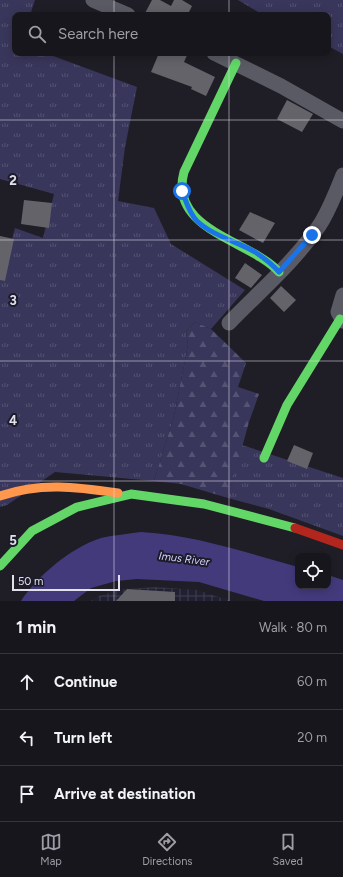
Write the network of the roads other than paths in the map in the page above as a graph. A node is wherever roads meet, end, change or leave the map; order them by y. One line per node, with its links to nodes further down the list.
1 (93, 0): 2 (street)
2 (121, 12)
3 (221, 56): 4 (street)
4 (236, 63): 5 (street); 7 (street)
5 (343, 121)
6 (343, 175): 7 (street)
7 (279, 272): 10 (street)
8 (343, 295): 9 (street)
9 (342, 320): 11 (street)
10 (229, 323)
11 (264, 458)
12 (131, 494): 13 (street); 14 (street); 15 (street)
13 (0, 496)
14 (343, 545)
15 (0, 566)

